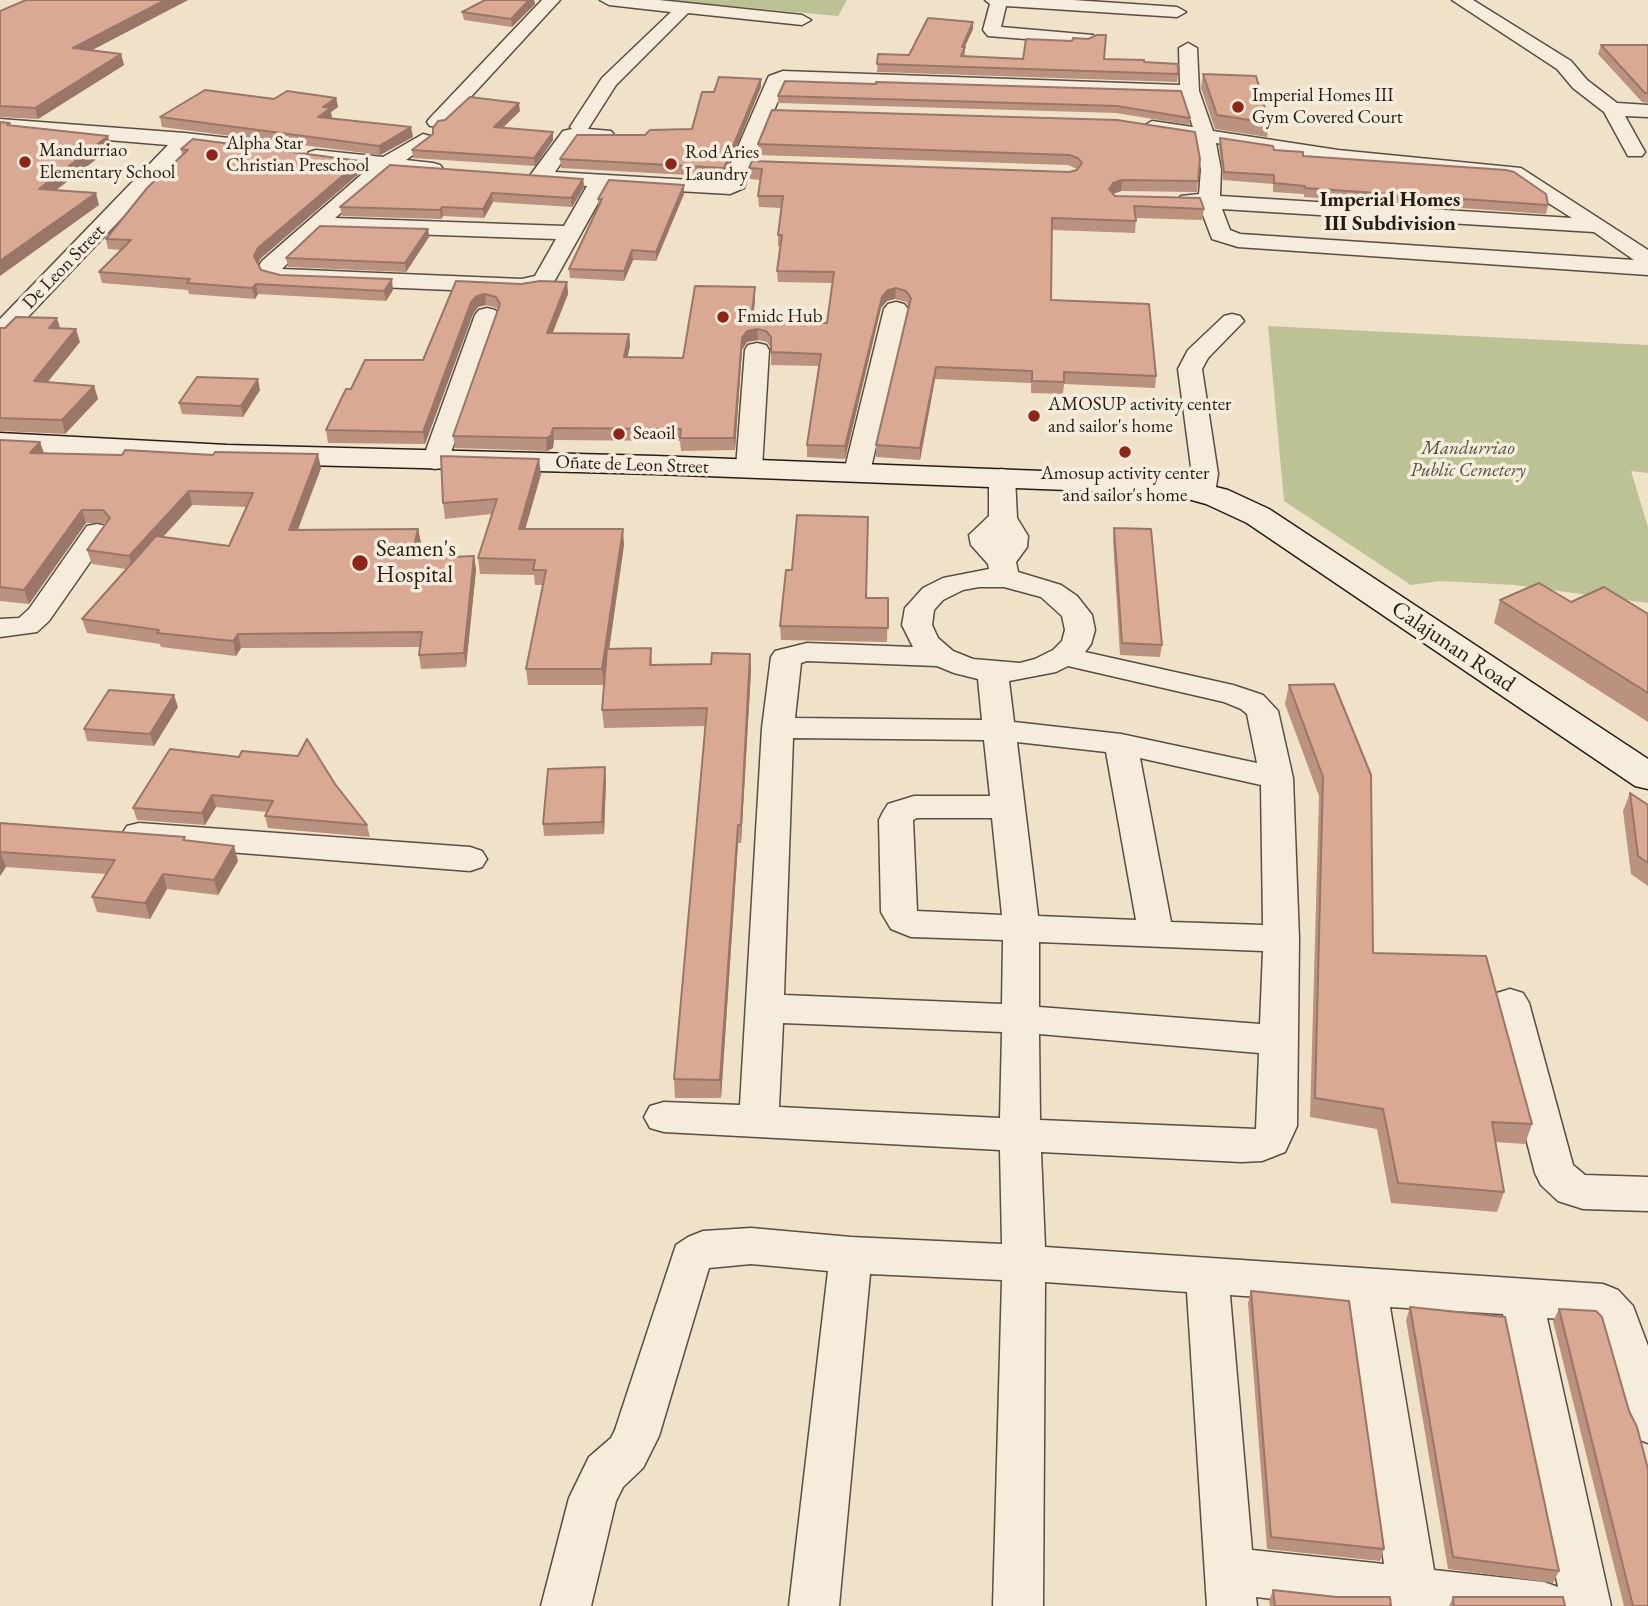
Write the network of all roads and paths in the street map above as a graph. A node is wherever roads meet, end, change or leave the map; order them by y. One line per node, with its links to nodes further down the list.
1 (551, 0): 13 (street)
2 (609, 0): 5 (street)
3 (1461, 0): 11 (street)
4 (996, 1): 6 (street); 8 (street)
5 (684, 8): 7 (street); 16 (street)
6 (1177, 12)
7 (802, 20)
8 (1087, 39)
9 (1188, 48): 10 (street)
10 (1190, 91): 17 (street); 24 (street)
11 (1612, 109): 12 (street); 22 (street)
12 (1648, 111)
13 (437, 122)
14 (1129, 124): 17 (street)
15 (0, 125): 19 (street)
16 (580, 127)
17 (1205, 135): 32 (street); 34 (street)
18 (626, 136): 29 (street)
19 (185, 139): 21 (street); 41 (street, De Leon Street)
20 (423, 140): 26 (street)
21 (253, 147)
22 (1635, 152)
23 (292, 153): 26 (street)
24 (741, 163): 25 (street); 30 (street)
25 (768, 164)
26 (385, 165): 27 (street); 33 (street)
27 (450, 170)
28 (515, 175): 29 (street)
29 (541, 177): 30 (street)
30 (600, 181): 35 (street)
31 (1171, 200): 32 (street)
32 (1209, 201): 34 (street); 37 (street)
33 (315, 223): 35 (street); 35 (street)
34 (1601, 226): 36 (street)
35 (572, 233)
36 (1648, 260)
37 (1648, 268)
38 (896, 309): 46 (street)
39 (487, 315): 44 (street)
40 (1232, 321): 48 (street)
41 (0, 333)
42 (757, 350): 45 (street)
43 (0, 442): 44 (main road, Oñate de Leon Street)
44 (435, 461): 45 (main road, Oñate de Leon Street)
45 (749, 468): 46 (main road, Oñate de Leon Street)
46 (857, 472): 47 (main road, Oñate de Leon Street)
47 (1002, 477): 48 (main road, Oñate de Leon Street); 51 (street)
48 (1201, 493): 49 (main road, Oñate de Leon Street)
49 (1258, 516): 60 (main road, Calajunan Road)
50 (97, 532): 52 (street)
51 (1003, 570): 53 (street); 54 (street)
52 (0, 628)
53 (1064, 656): 55 (street); 59 (street)
54 (942, 657): 55 (street); 56 (street)
55 (993, 672): 57 (street)
56 (778, 728): 57 (street); 68 (street)
57 (1001, 730): 58 (street); 61 (street)
58 (1121, 744): 59 (street); 65 (street)
59 (1277, 778): 66 (street)
60 (1648, 778)
61 (1009, 807): 64 (street); 64 (street)
62 (104, 831): 63 (street)
63 (471, 859)
64 (1021, 927): 65 (street); 69 (street)
65 (1156, 934): 66 (street)
66 (1281, 939): 70 (street)
67 (1510, 1003): 74 (street)
68 (763, 1008): 69 (street); 72 (street)
69 (1021, 1019): 70 (street); 73 (street)
70 (1279, 1040): 73 (street)
71 (664, 1117): 72 (street)
72 (759, 1122): 73 (street)
73 (1020, 1135): 76 (street)
74 (1648, 1194)
75 (851, 1255): 76 (street); 83 (street); 84 (street)
76 (1024, 1263): 77 (street); 85 (street)
77 (1207, 1275): 78 (street); 81 (street)
78 (1365, 1286): 79 (street); 82 (street)
79 (1521, 1297): 80 (street); 87 (street)
80 (1648, 1422)
81 (1231, 1589): 82 (street)
82 (1414, 1599): 86 (street)
83 (566, 1606)
84 (814, 1606)
85 (1018, 1606)
86 (1544, 1606)
87 (1586, 1606)

